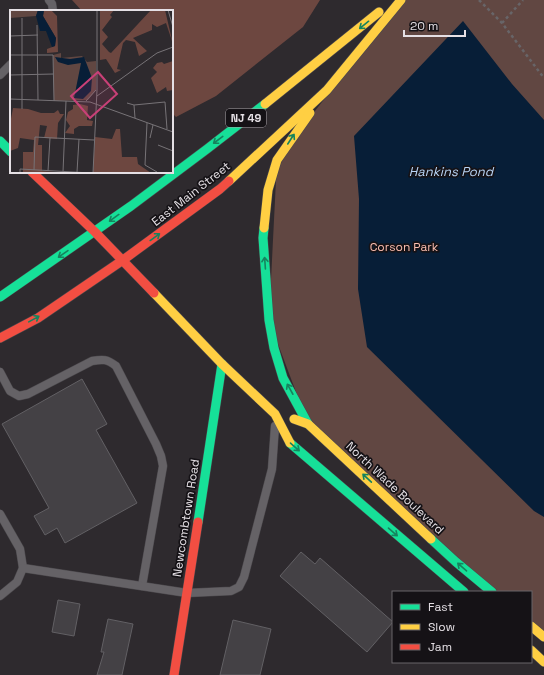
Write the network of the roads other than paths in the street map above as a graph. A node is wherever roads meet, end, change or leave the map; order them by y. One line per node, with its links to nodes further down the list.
1 (49, 0): 4 (lane)
2 (394, 0): 9 (main road, NJ 49, one-way to 9)
3 (401, 0): 5 (main road, East Main Street / NJ 49)
4 (53, 10)
5 (327, 90): 10 (main road, East Main Street / NJ 49, one-way to 5); 16 (main road, one-way to 5)
6 (0, 141): 7 (main road)
7 (10, 151)
8 (33, 173): 9 (main road, North Wade Boulevard)
9 (95, 232): 10 (main road, North Wade Boulevard); 11 (main road, NJ 49, one-way to 11)
10 (124, 260): 12 (main road, East Main Street / NJ 49, one-way to 10); 13 (main road, North Wade Boulevard)
11 (0, 297)
12 (0, 338)
13 (222, 364): 15 (main road, North Wade Boulevard); 22 (main road, Newcombtown Road)
14 (0, 372): 19 (lane)
15 (275, 414): 16 (main road, North Wade Boulevard); 20 (main road, North Wade Boulevard, one-way to 20); 22 (lane)
16 (308, 424): 21 (main road, North Wade Boulevard, one-way to 16)
17 (0, 514): 18 (lane)
18 (22, 568): 19 (lane); 23 (lane)
19 (142, 586): 22 (lane)
20 (463, 591)
21 (491, 591)
22 (187, 593): 28 (main road, Newcombtown Road)
23 (0, 596)
24 (532, 627): 25 (main road)
25 (544, 637)
26 (532, 651): 27 (main road)
27 (544, 662)
28 (174, 675)

